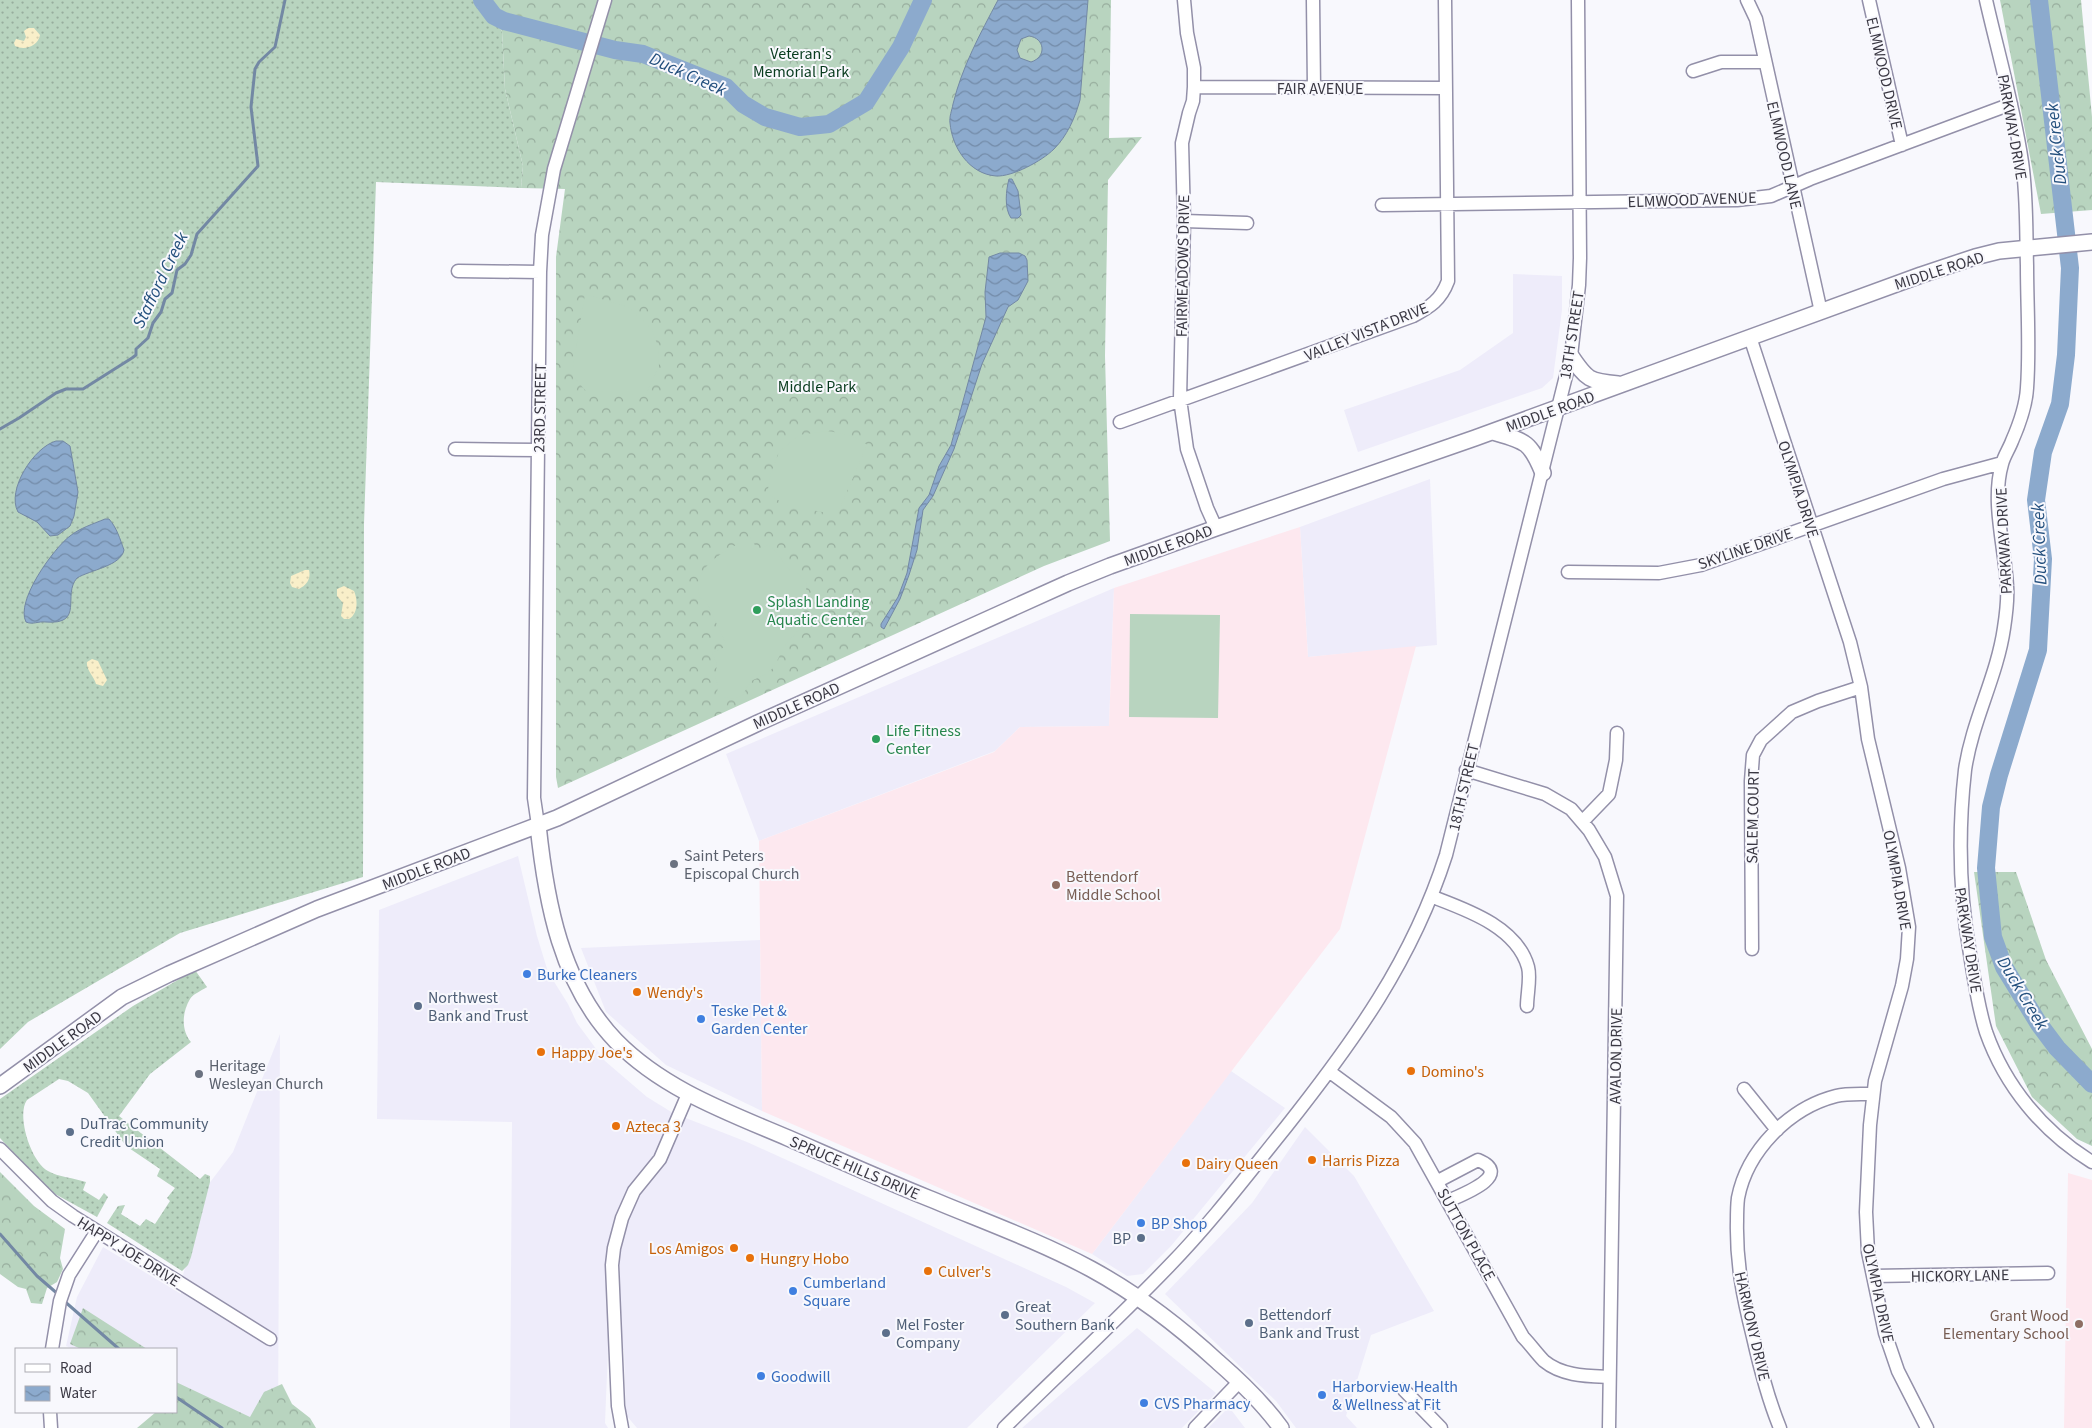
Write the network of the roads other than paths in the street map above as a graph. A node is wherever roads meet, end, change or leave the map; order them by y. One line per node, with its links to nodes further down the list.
1 (1184, 0): 11 (street, FAIRMEADOWS DRIVE)
2 (1313, 0): 12 (street)
3 (1445, 0): 13 (street, VALLEY VISTA DRIVE)
4 (1578, 0): 17 (street, 18TH STREET)
5 (1747, 0): 9 (street, ELMWOOD LANE)
6 (1869, 0): 15 (street, ELMWOOD DRIVE)
7 (1986, 0): 14 (street, PARKWAY DRIVE)
8 (604, 6): 25 (street, 23RD STREET)
9 (1764, 62): 10 (street); 16 (street, ELMWOOD LANE)
10 (1693, 71)
11 (1194, 87): 12 (street, FAIR AVENUE); 20 (street, FAIRMEADOWS DRIVE)
12 (1314, 88): 13 (street, FAIR AVENUE)
13 (1446, 88): 19 (street, VALLEY VISTA DRIVE)
14 (2011, 104): 15 (street, ELMWOOD AVENUE); 23 (street, PARKWAY DRIVE)
15 (1902, 145): 16 (street, ELMWOOD AVENUE)
16 (1792, 187): 17 (street, ELMWOOD AVENUE); 26 (street, ELMWOOD LANE)
17 (1580, 202): 19 (street, ELMWOOD AVENUE); 28 (street, 18TH STREET)
18 (1382, 205): 19 (street, ELMWOOD AVENUE)
19 (1447, 205): 30 (street, VALLEY VISTA DRIVE)
20 (1184, 221): 21 (street); 30 (street, FAIRMEADOWS DRIVE)
21 (1247, 223)
22 (2092, 242): 23 (main road, MIDDLE ROAD)
23 (2033, 247): 26 (main road, MIDDLE ROAD); 36 (street, PARKWAY DRIVE)
24 (458, 271): 25 (street)
25 (540, 272): 35 (street, 23RD STREET)
26 (1821, 312): 27 (main road, MIDDLE ROAD)
27 (1750, 337): 29 (main road, MIDDLE ROAD); 38 (street, OLYMPIA DRIVE)
28 (1571, 356): 29 (main road, MIDDLE ROAD); 31 (street, 18TH STREET)
29 (1622, 384): 31 (main road, MIDDLE ROAD)
30 (1180, 399): 32 (street, VALLEY VISTA DRIVE); 39 (street, FAIRMEADOWS DRIVE)
31 (1559, 408): 33 (main road, MIDDLE ROAD); 37 (street, 18TH STREET)
32 (1120, 422)
33 (1493, 432): 37 (main road); 39 (main road, MIDDLE ROAD)
34 (454, 449): 35 (street)
35 (538, 450): 45 (street, 23RD STREET)
36 (2002, 463): 38 (street, SKYLINE DRIVE); 56 (street, PARKWAY DRIVE)
37 (1542, 473): 43 (street, 18TH STREET)
38 (1811, 526): 40 (street, SKYLINE DRIVE); 41 (street, OLYMPIA DRIVE)
39 (1216, 528): 45 (main road, MIDDLE ROAD)
40 (1568, 572)
41 (1861, 687): 47 (street, SALEM COURT); 53 (street, OLYMPIA DRIVE)
42 (1617, 733): 44 (street)
43 (1466, 770): 44 (street, AVALON DRIVE); 46 (street, 18TH STREET)
44 (1582, 822): 65 (street, AVALON DRIVE)
45 (538, 826): 50 (main road, MIDDLE ROAD); 52 (main road, SPRUCE HILLS DRIVE)
46 (1433, 897): 48 (street); 49 (street, 18TH STREET)
47 (1752, 949)
48 (1527, 1006)
49 (1330, 1072): 57 (street, SUTTON PLACE); 62 (street, 18TH STREET)
50 (0, 1086)
51 (1744, 1089): 54 (street)
52 (688, 1094): 62 (main road, SPRUCE HILLS DRIVE); 70 (street)
53 (1874, 1094): 54 (street, HARMONY DRIVE); 61 (street, OLYMPIA DRIVE)
54 (1777, 1130): 76 (street, HARMONY DRIVE)
55 (0, 1149): 59 (street, HAPPY JOE DRIVE)
56 (2092, 1162)
57 (1438, 1181): 58 (street, SUTTON PLACE); 58 (street)
58 (1448, 1201): 65 (street, SUTTON PLACE)
59 (97, 1231): 63 (street, HAPPY JOE DRIVE); 64 (street)
60 (2048, 1274): 61 (street, HICKORY LANE)
61 (1873, 1276): 77 (street, OLYMPIA DRIVE)
62 (1138, 1298): 66 (main road, SPRUCE HILLS DRIVE); 71 (street, 18TH STREET)
63 (270, 1339)
64 (52, 1348)
65 (1609, 1377): 75 (street, AVALON DRIVE)
66 (1240, 1381): 72 (street); 73 (main road, SPRUCE HILLS DRIVE)
67 (1404, 1390): 74 (street)
68 (50, 1413): 69 (street)
69 (51, 1428)
70 (622, 1428)
71 (1004, 1428)
72 (1195, 1428)
73 (1281, 1428)
74 (1441, 1428)
75 (1609, 1428)
76 (1780, 1428)
77 (1927, 1428)

